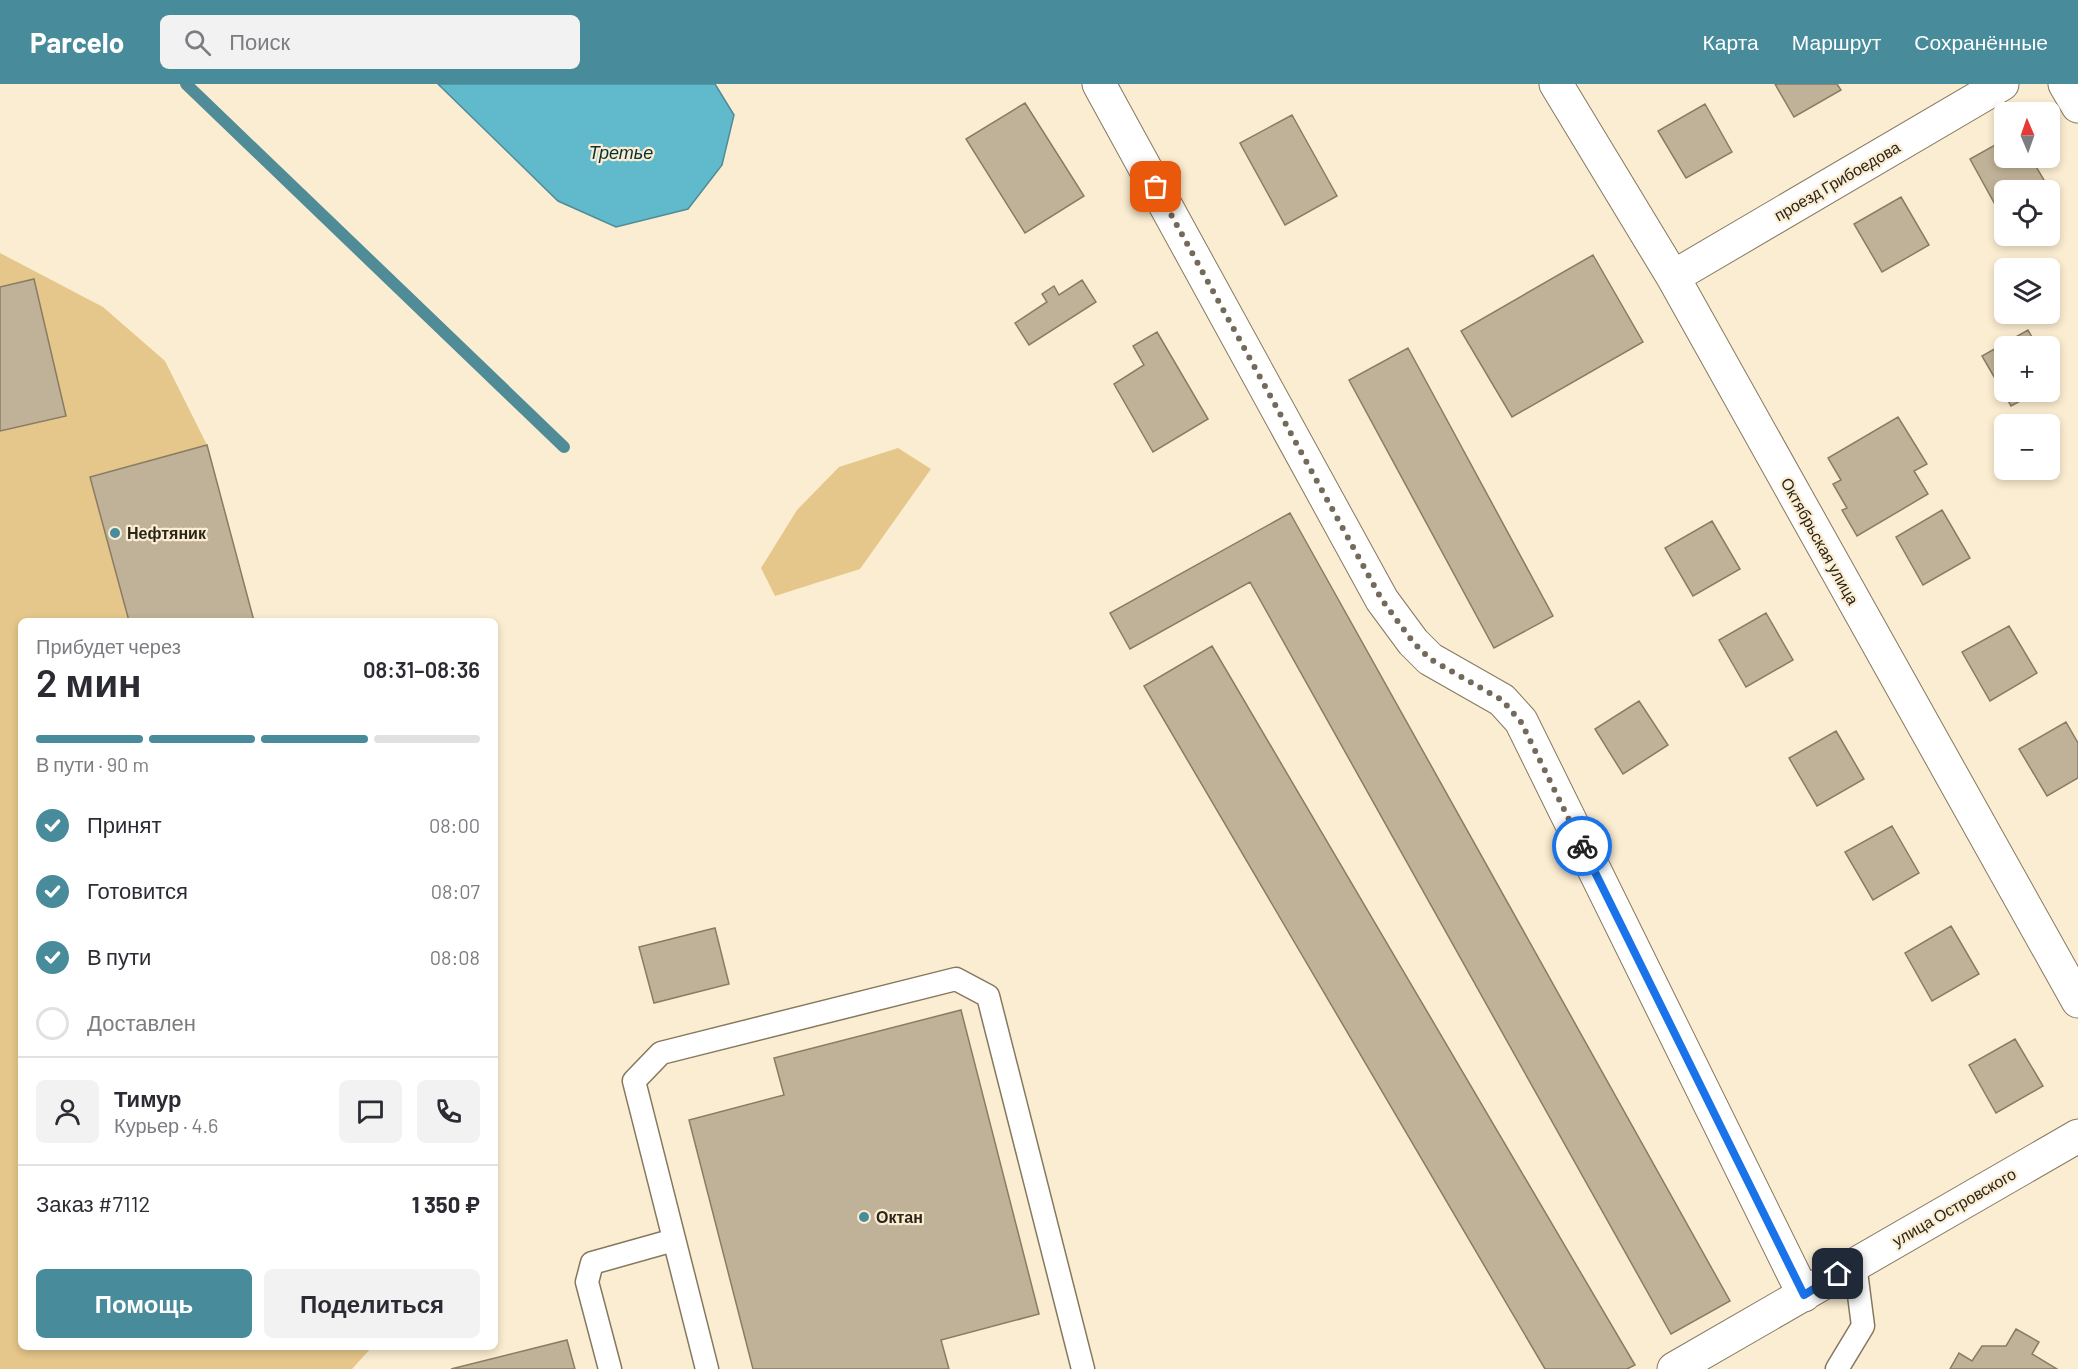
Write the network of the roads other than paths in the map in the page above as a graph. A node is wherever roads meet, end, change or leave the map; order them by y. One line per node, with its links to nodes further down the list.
1 (1099, 84): 11 (street)
2 (1556, 84): 6 (street, Октябрьская улица)
3 (2002, 84): 6 (street, проезд Грибоедова)
4 (2065, 84): 5 (street)
5 (2078, 106)
6 (1672, 277): 7 (street, Октябрьская улица)
7 (2078, 1001)
8 (2078, 1136): 10 (street, улица Островского)
9 (674, 1240): 13 (lane); 14 (lane); 15 (lane)
10 (1855, 1264): 11 (street, улица Островского); 12 (lane)
11 (1804, 1295): 16 (street, улица Островского)
12 (1849, 1348): 17 (lane); 18 (lane)
13 (610, 1369)
14 (707, 1369)
15 (1083, 1369)
16 (1674, 1369)
17 (1837, 1369)
18 (1858, 1369)

